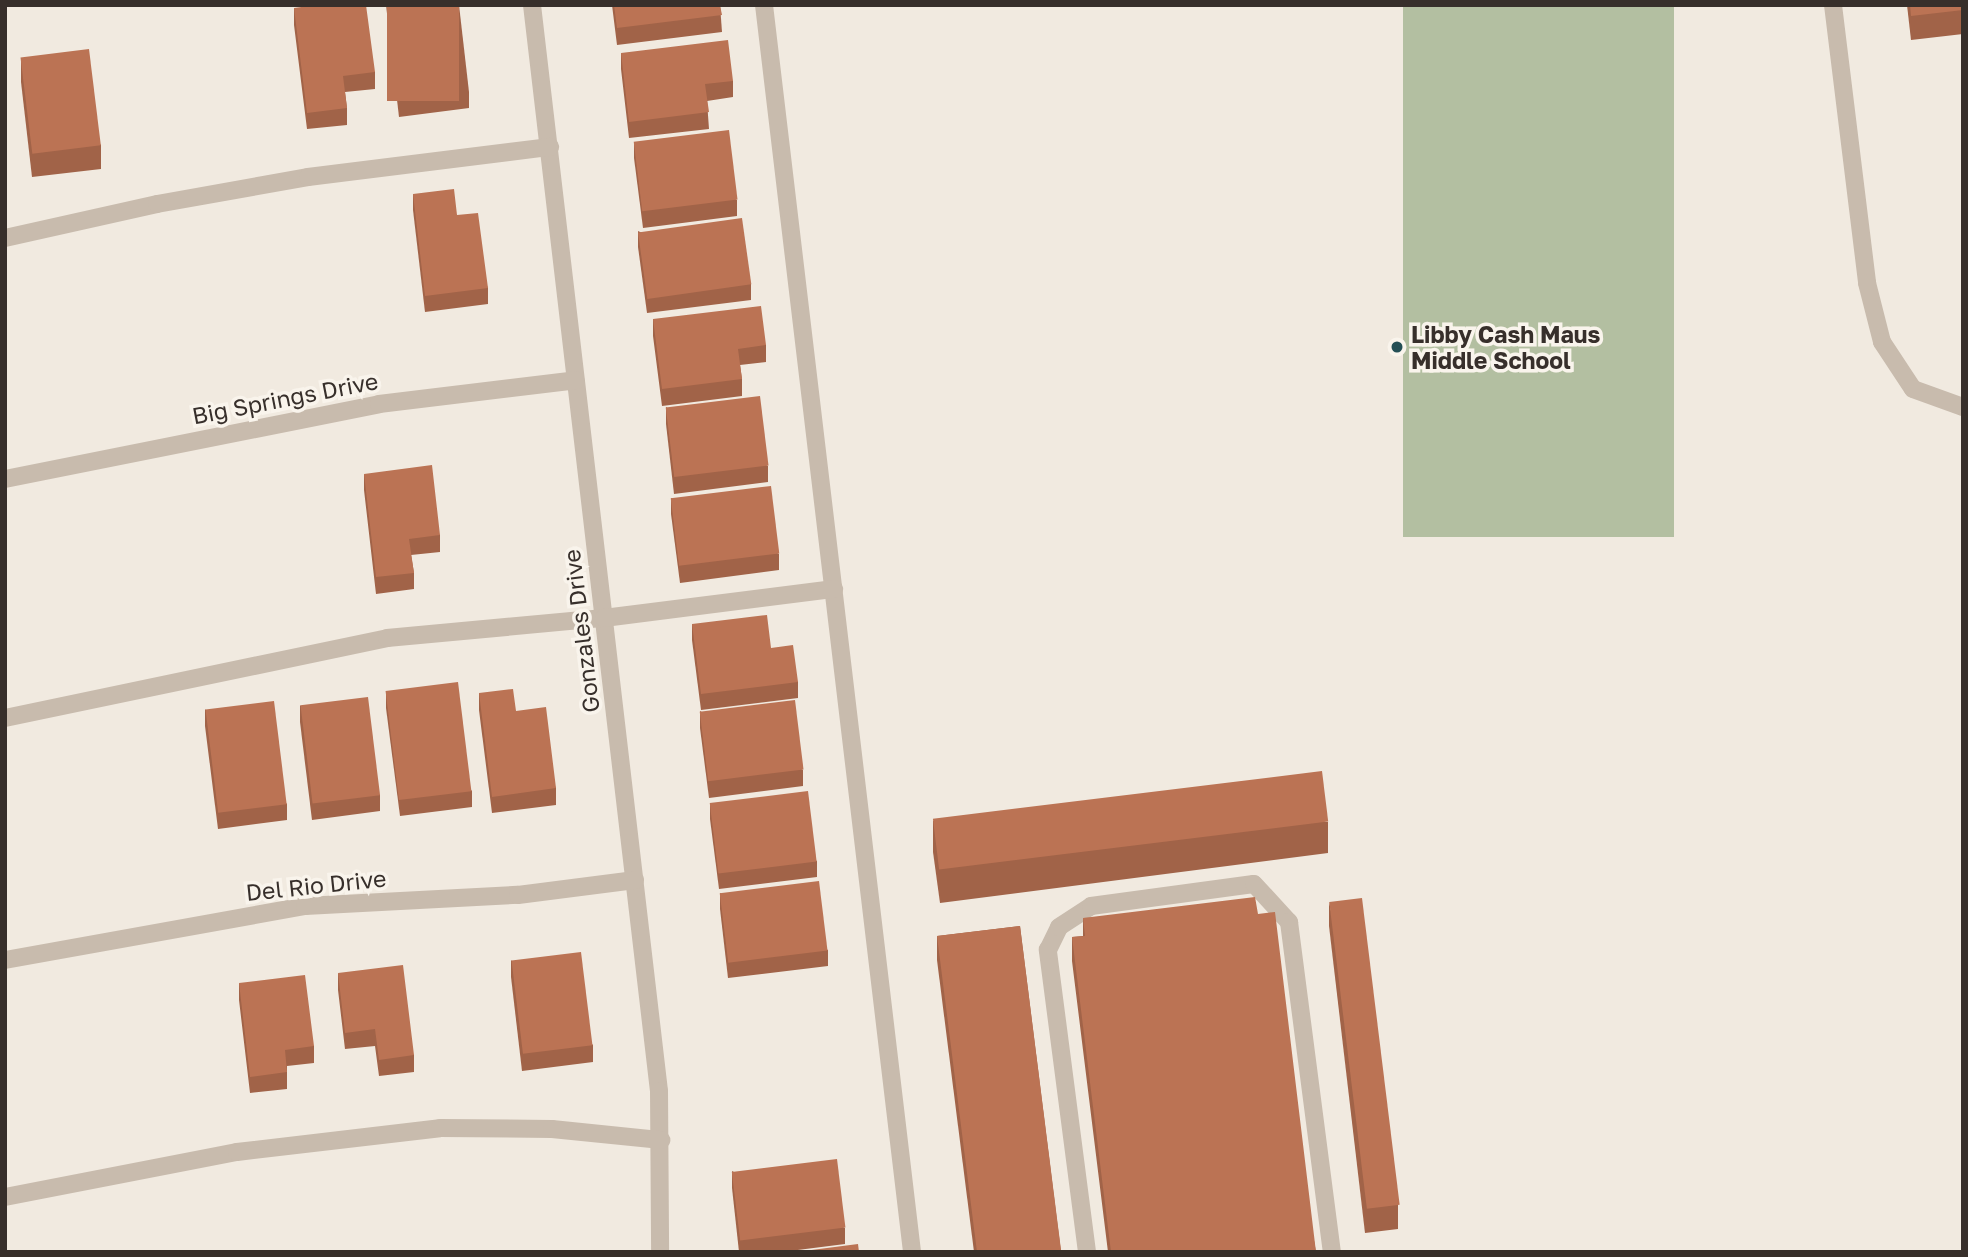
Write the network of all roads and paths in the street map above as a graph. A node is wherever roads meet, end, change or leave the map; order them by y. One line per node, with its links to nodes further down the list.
1 (532, 5): 4 (street, Gonzales Drive)
2 (764, 5): 9 (street)
3 (1833, 5): 7 (street)
4 (550, 147): 5 (street); 6 (street, Gonzales Drive)
5 (5, 238)
6 (576, 380): 8 (street, Big Springs Drive); 10 (street, Gonzales Drive)
7 (1963, 407)
8 (5, 479)
9 (834, 589): 10 (street); 17 (street)
10 (604, 618): 11 (street); 12 (street, Gonzales Drive)
11 (5, 718)
12 (635, 880): 13 (street, Del Rio Drive); 14 (street, Gonzales Drive)
13 (5, 960)
14 (661, 1140): 15 (street); 16 (street, Gonzales Drive)
15 (5, 1197)
16 (660, 1252)
17 (912, 1252)
18 (1087, 1252): 19 (street)
19 (1332, 1252)

